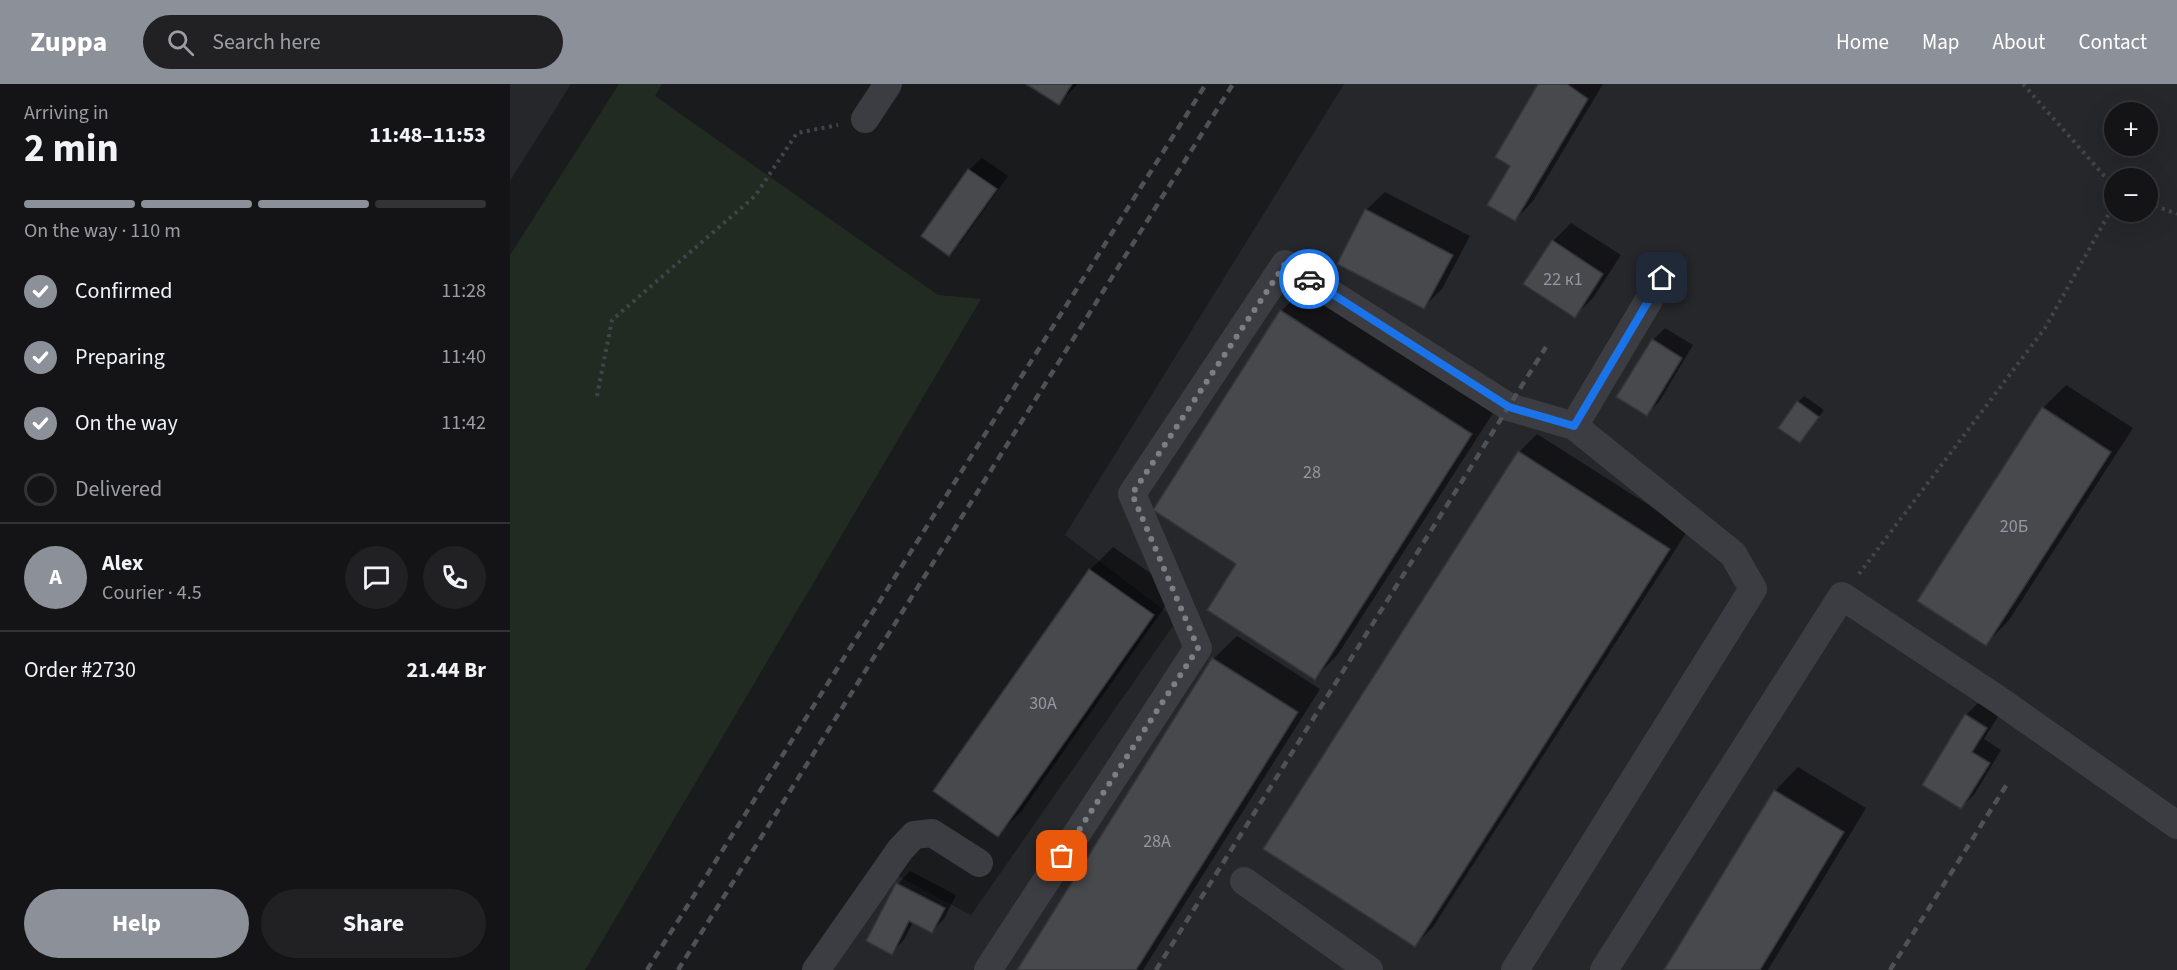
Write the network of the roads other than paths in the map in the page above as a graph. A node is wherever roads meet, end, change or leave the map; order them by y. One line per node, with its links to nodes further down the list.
1 (888, 84): 2 (lane)
2 (865, 119)
3 (1662, 278): 4 (lane)
4 (1574, 426): 9 (lane); 11 (lane)
5 (2177, 825): 12 (lane)
6 (978, 862): 8 (lane)
7 (1244, 880): 10 (lane)
8 (816, 970)
9 (988, 970)
10 (1370, 970)
11 (1515, 970)
12 (1604, 970)

